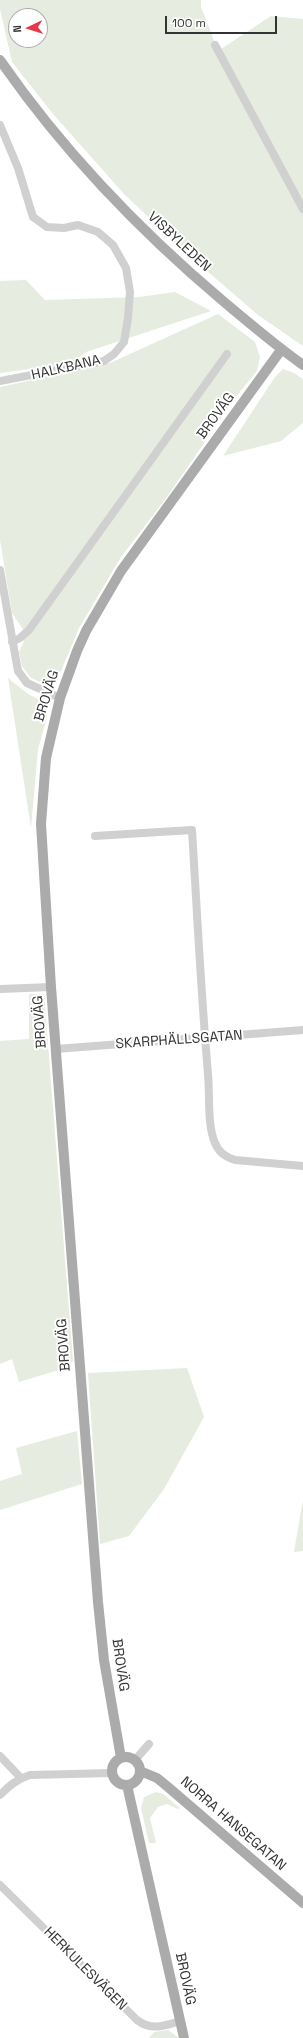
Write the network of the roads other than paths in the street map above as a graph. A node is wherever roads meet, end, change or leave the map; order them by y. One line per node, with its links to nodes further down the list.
1 (214, 44): 4 (street)
2 (0, 60): 5 (main road, VISBYLEDEN)
3 (0, 125): 8 (street, HALKBANA)
4 (303, 209)
5 (281, 350): 7 (main road, VISBYLEDEN); 11 (main road, BROVÄG)
6 (227, 354): 10 (street)
7 (303, 366)
8 (0, 381)
9 (0, 570): 10 (street)
10 (12, 642): 11 (street)
11 (60, 698): 13 (main road, BROVÄG)
12 (95, 836): 16 (street)
13 (51, 987): 14 (street); 17 (main road, BROVÄG)
14 (0, 989)
15 (303, 1030): 16 (street, SKARPHÄLLSGATAN)
16 (205, 1038): 17 (street, SKARPHÄLLSGATAN); 18 (street)
17 (56, 1048): 21 (main road, BROVÄG)
18 (303, 1166)
19 (149, 1744): 22 (street)
20 (0, 1756): 25 (street)
21 (121, 1758): 22 (main road); 24 (main road)
22 (135, 1760): 23 (main road)
23 (140, 1771): 26 (main road); 29 (main road, NORRA HANSEGATAN)
24 (112, 1773): 25 (street); 26 (main road)
25 (21, 1778): 27 (street)
26 (128, 1785): 30 (main road, BROVÄG)
27 (0, 1795)
28 (0, 1885): 30 (street, HERKULESVÄGEN)
29 (303, 1903)
30 (180, 2021): 31 (main road, BROVÄG)
31 (184, 2038)

